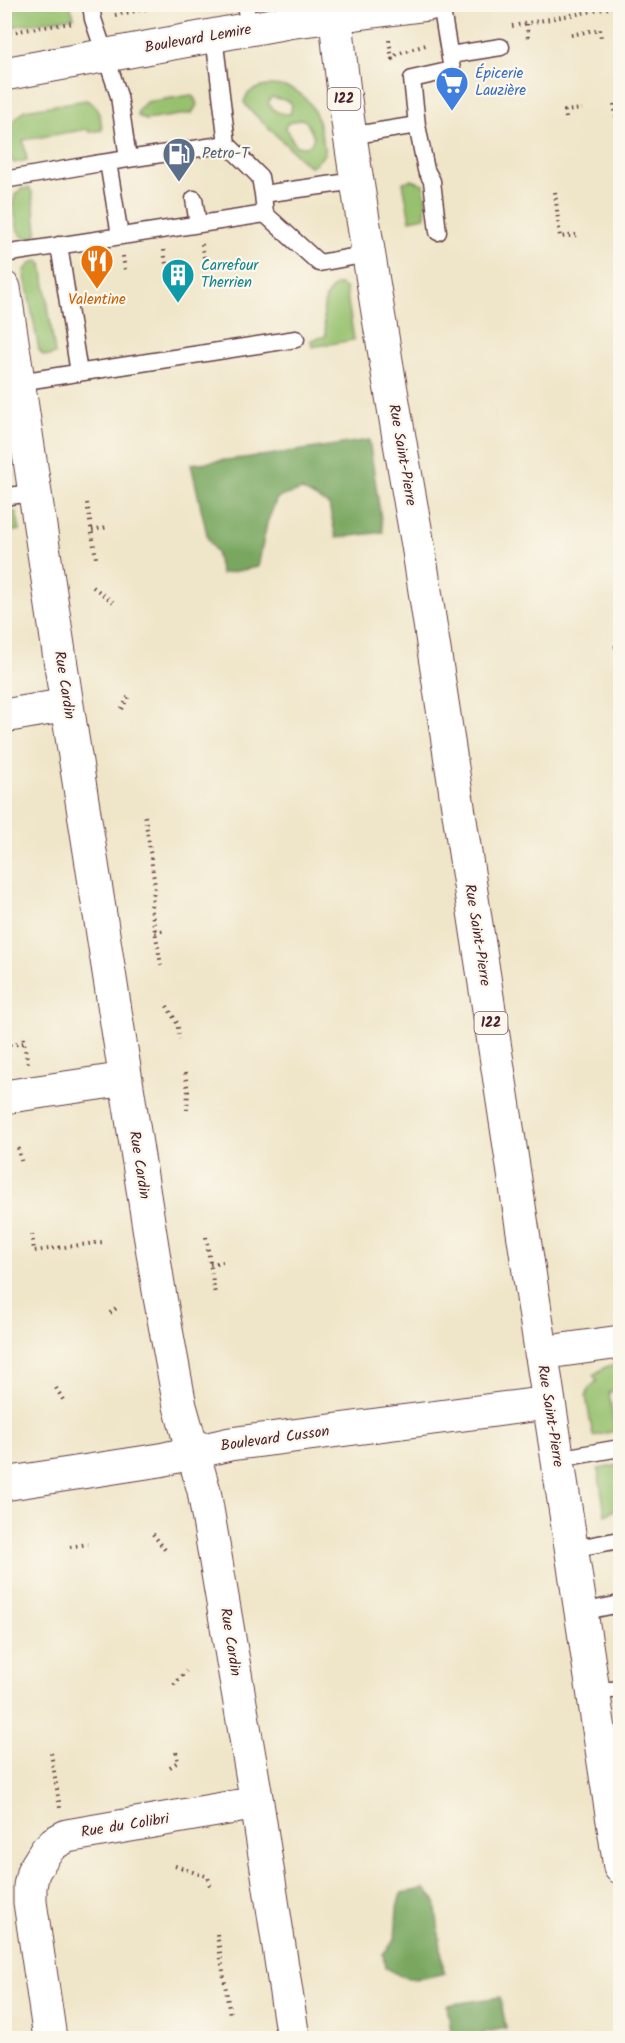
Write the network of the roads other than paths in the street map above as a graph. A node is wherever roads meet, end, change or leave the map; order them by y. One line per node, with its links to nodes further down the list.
1 (91, 4): 9 (lane)
2 (429, 4): 4 (street, Boulevard Lemire)
3 (441, 4): 8 (lane)
4 (335, 10): 5 (street, Boulevard Lemire); 12 (street, Rue Saint-Pierre / 122)
5 (247, 17): 6 (street, Boulevard Lemire)
6 (213, 36): 9 (street, Boulevard Lemire); 13 (lane)
7 (501, 47): 8 (lane)
8 (450, 55): 11 (lane)
9 (106, 56): 10 (street, Boulevard Lemire); 14 (lane)
10 (4, 74)
11 (417, 125): 12 (lane); 22 (lane)
12 (349, 136): 17 (street, Rue Saint-Pierre / 122)
13 (227, 144): 14 (lane); 18 (lane)
14 (129, 159): 15 (lane)
15 (108, 162): 16 (lane); 23 (lane)
16 (4, 180)
17 (356, 181): 18 (lane); 26 (street, Rue Saint-Pierre / 122)
18 (263, 194): 20 (lane)
19 (194, 199): 21 (lane)
20 (266, 214): 21 (lane); 26 (lane)
21 (198, 224): 23 (lane)
22 (438, 232)
23 (120, 236): 24 (lane)
24 (59, 245): 25 (lane); 29 (lane)
25 (4, 254)
26 (368, 254): 37 (street, Rue Saint-Pierre / 122)
27 (4, 288): 30 (street, Rue Cardin)
28 (297, 339): 29 (lane)
29 (79, 373): 30 (lane)
30 (19, 382): 31 (street, Rue Cardin)
31 (20, 495): 32 (street, Rue Cardin)
32 (67, 705): 33 (street); 34 (street, Rue Cardin)
33 (4, 716)
34 (126, 1079): 35 (street); 40 (street, Rue Cardin)
35 (4, 1097)
36 (621, 1342): 37 (street)
37 (541, 1353): 38 (street, Rue Saint-Pierre / 122)
38 (548, 1403): 40 (street, Boulevard Cusson); 41 (street, Rue Saint-Pierre / 122)
39 (621, 1448): 41 (lane)
40 (193, 1453): 42 (street, Boulevard Cusson); 49 (street, Rue Cardin)
41 (557, 1459): 44 (street, Rue Saint-Pierre / 122)
42 (4, 1484)
43 (621, 1540): 44 (lane)
44 (571, 1549): 46 (street, Rue Saint-Pierre / 122)
45 (621, 1604): 46 (lane)
46 (581, 1612): 47 (street, Rue Saint-Pierre / 122)
47 (607, 1691): 48 (street, Rue Saint-Pierre / 122)
48 (611, 1741): 50 (street, Rue Saint-Pierre / 122)
49 (256, 1803): 52 (street, Rue du Colibri); 53 (street, Rue Cardin)
50 (617, 1820): 51 (street, Rue Saint-Pierre / 122)
51 (621, 1867)
52 (50, 2038)
53 (293, 2038)

